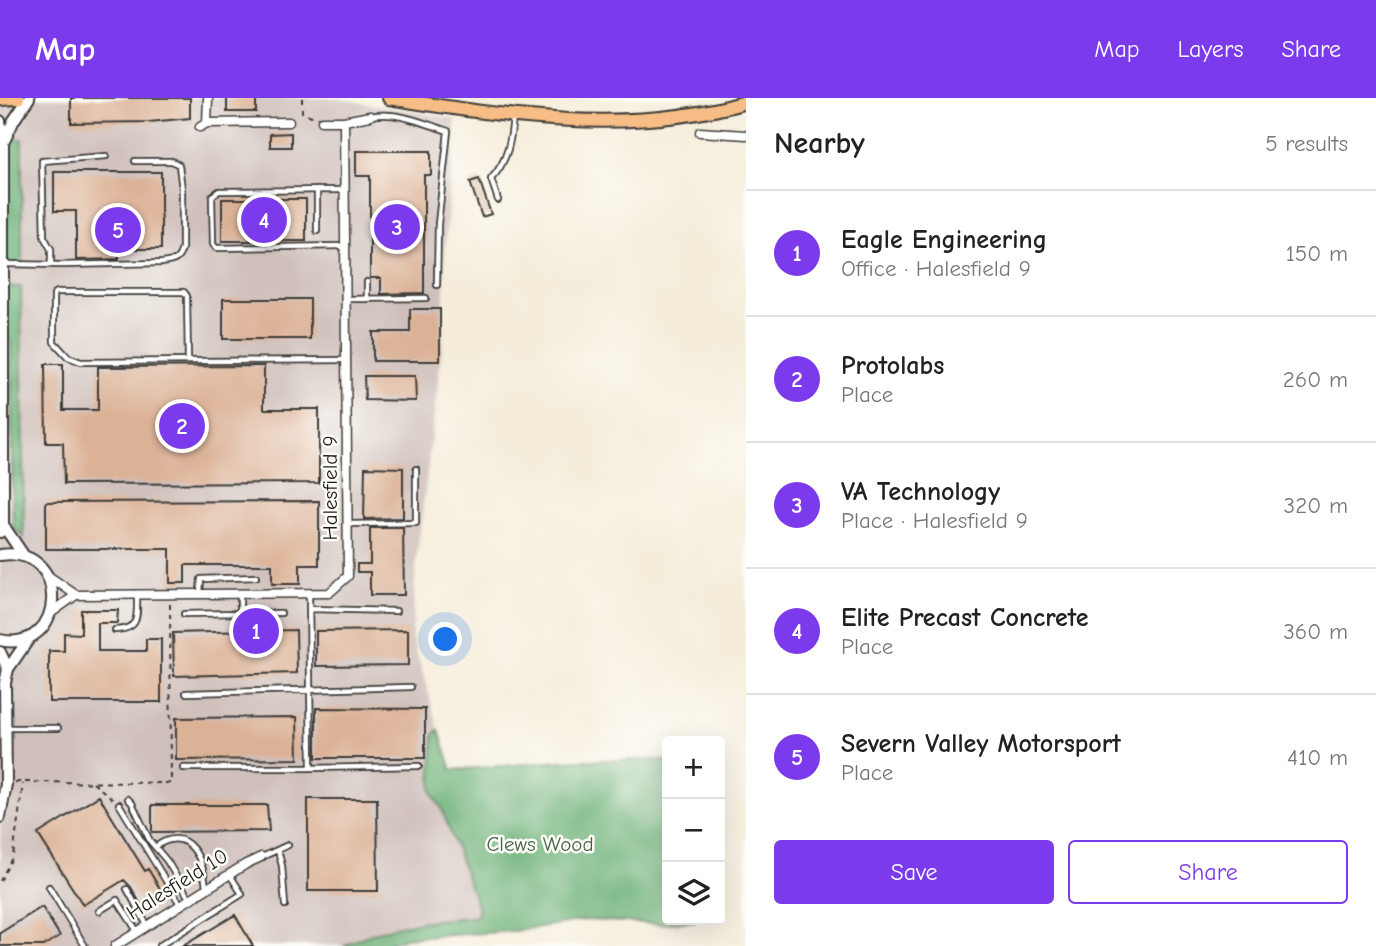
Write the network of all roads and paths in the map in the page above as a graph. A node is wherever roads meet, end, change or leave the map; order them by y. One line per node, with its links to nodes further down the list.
1 (18, 98): 6 (main road)
2 (29, 98): 16 (street)
3 (208, 98): 13 (street)
4 (302, 98): 11 (path)
5 (389, 98): 8 (main road)
6 (0, 99)
7 (746, 103): 8 (main road)
8 (513, 115): 21 (lane)
9 (370, 117): 12 (street); 27 (lane)
10 (0, 121): 16 (street)
11 (322, 121): 12 (street)
12 (344, 121): 20 (street, Halesfield 9)
13 (289, 122)
14 (700, 132): 15 (street)
15 (746, 135)
16 (3, 143): 24 (street)
17 (106, 156): 25 (lane)
18 (135, 161): 25 (lane)
19 (317, 190): 20 (lane); 22 (lane); 23 (lane)
20 (345, 190): 23 (street, Halesfield 9)
21 (498, 200)
22 (317, 231)
23 (345, 246): 28 (street, Halesfield 9)
24 (3, 264): 25 (lane); 31 (street)
25 (51, 265)
26 (367, 282): 29 (lane)
27 (437, 285)
28 (346, 299): 29 (lane); 32 (street, Halesfield 9)
29 (367, 299): 30 (lane)
30 (426, 299)
31 (1, 348): 35 (street)
32 (346, 360): 33 (lane); 36 (street, Halesfield 9)
33 (188, 361): 33 (lane)
34 (416, 469): 36 (lane)
35 (1, 482): 37 (street)
36 (347, 524): 42 (street, Halesfield 9)
37 (1, 528): 39 (street)
38 (0, 555): 39 (street)
39 (24, 556): 40 (street)
40 (50, 577): 47 (street); 50 (street)
41 (256, 577): 45 (lane)
42 (309, 593): 46 (street, Halesfield 9); 48 (lane)
43 (137, 594): 44 (street, Halesfield 9); 47 (street, Halesfield 9); 54 (lane)
44 (170, 594): 45 (street, Halesfield 9); 69 (path)
45 (200, 594): 46 (street, Halesfield 9)
46 (240, 594): 51 (lane)
47 (76, 595): 50 (street)
48 (310, 609): 49 (lane); 60 (lane)
49 (397, 611)
50 (51, 613): 55 (street)
51 (240, 613): 52 (lane); 53 (lane)
52 (184, 614)
53 (281, 614)
54 (115, 630)
55 (30, 636): 56 (street); 58 (street)
56 (0, 640)
57 (0, 652): 58 (street)
58 (8, 669): 62 (street)
59 (411, 687): 60 (lane)
60 (311, 690): 61 (lane); 66 (lane)
61 (186, 693)
62 (5, 728): 63 (lane); 72 (street)
63 (58, 728)
64 (419, 766): 66 (lane)
65 (183, 768): 66 (lane)
66 (311, 768)
67 (14, 782): 68 (path)
68 (23, 782): 69 (path); 78 (path)
69 (93, 783): 71 (path)
70 (128, 799): 74 (lane)
71 (119, 804): 83 (lane)
72 (0, 817)
73 (288, 845): 75 (lane)
74 (155, 847): 81 (lane); 82 (lane)
75 (278, 850): 76 (lane); 84 (lane)
76 (261, 857): 77 (street, Halesfield 10)
77 (230, 874): 81 (street, Halesfield 10); 90 (lane)
78 (0, 881)
79 (49, 887): 88 (lane)
80 (127, 889): 86 (lane)
81 (206, 889): 82 (street, Halesfield 10)
82 (190, 899): 83 (street, Halesfield 10)
83 (180, 905): 86 (street, Halesfield 10)
84 (285, 905)
85 (99, 911): 87 (lane)
86 (147, 925): 87 (street, Halesfield 10)
87 (137, 932): 89 (street, Halesfield 10)
88 (85, 946)
89 (115, 946)
90 (159, 946)

